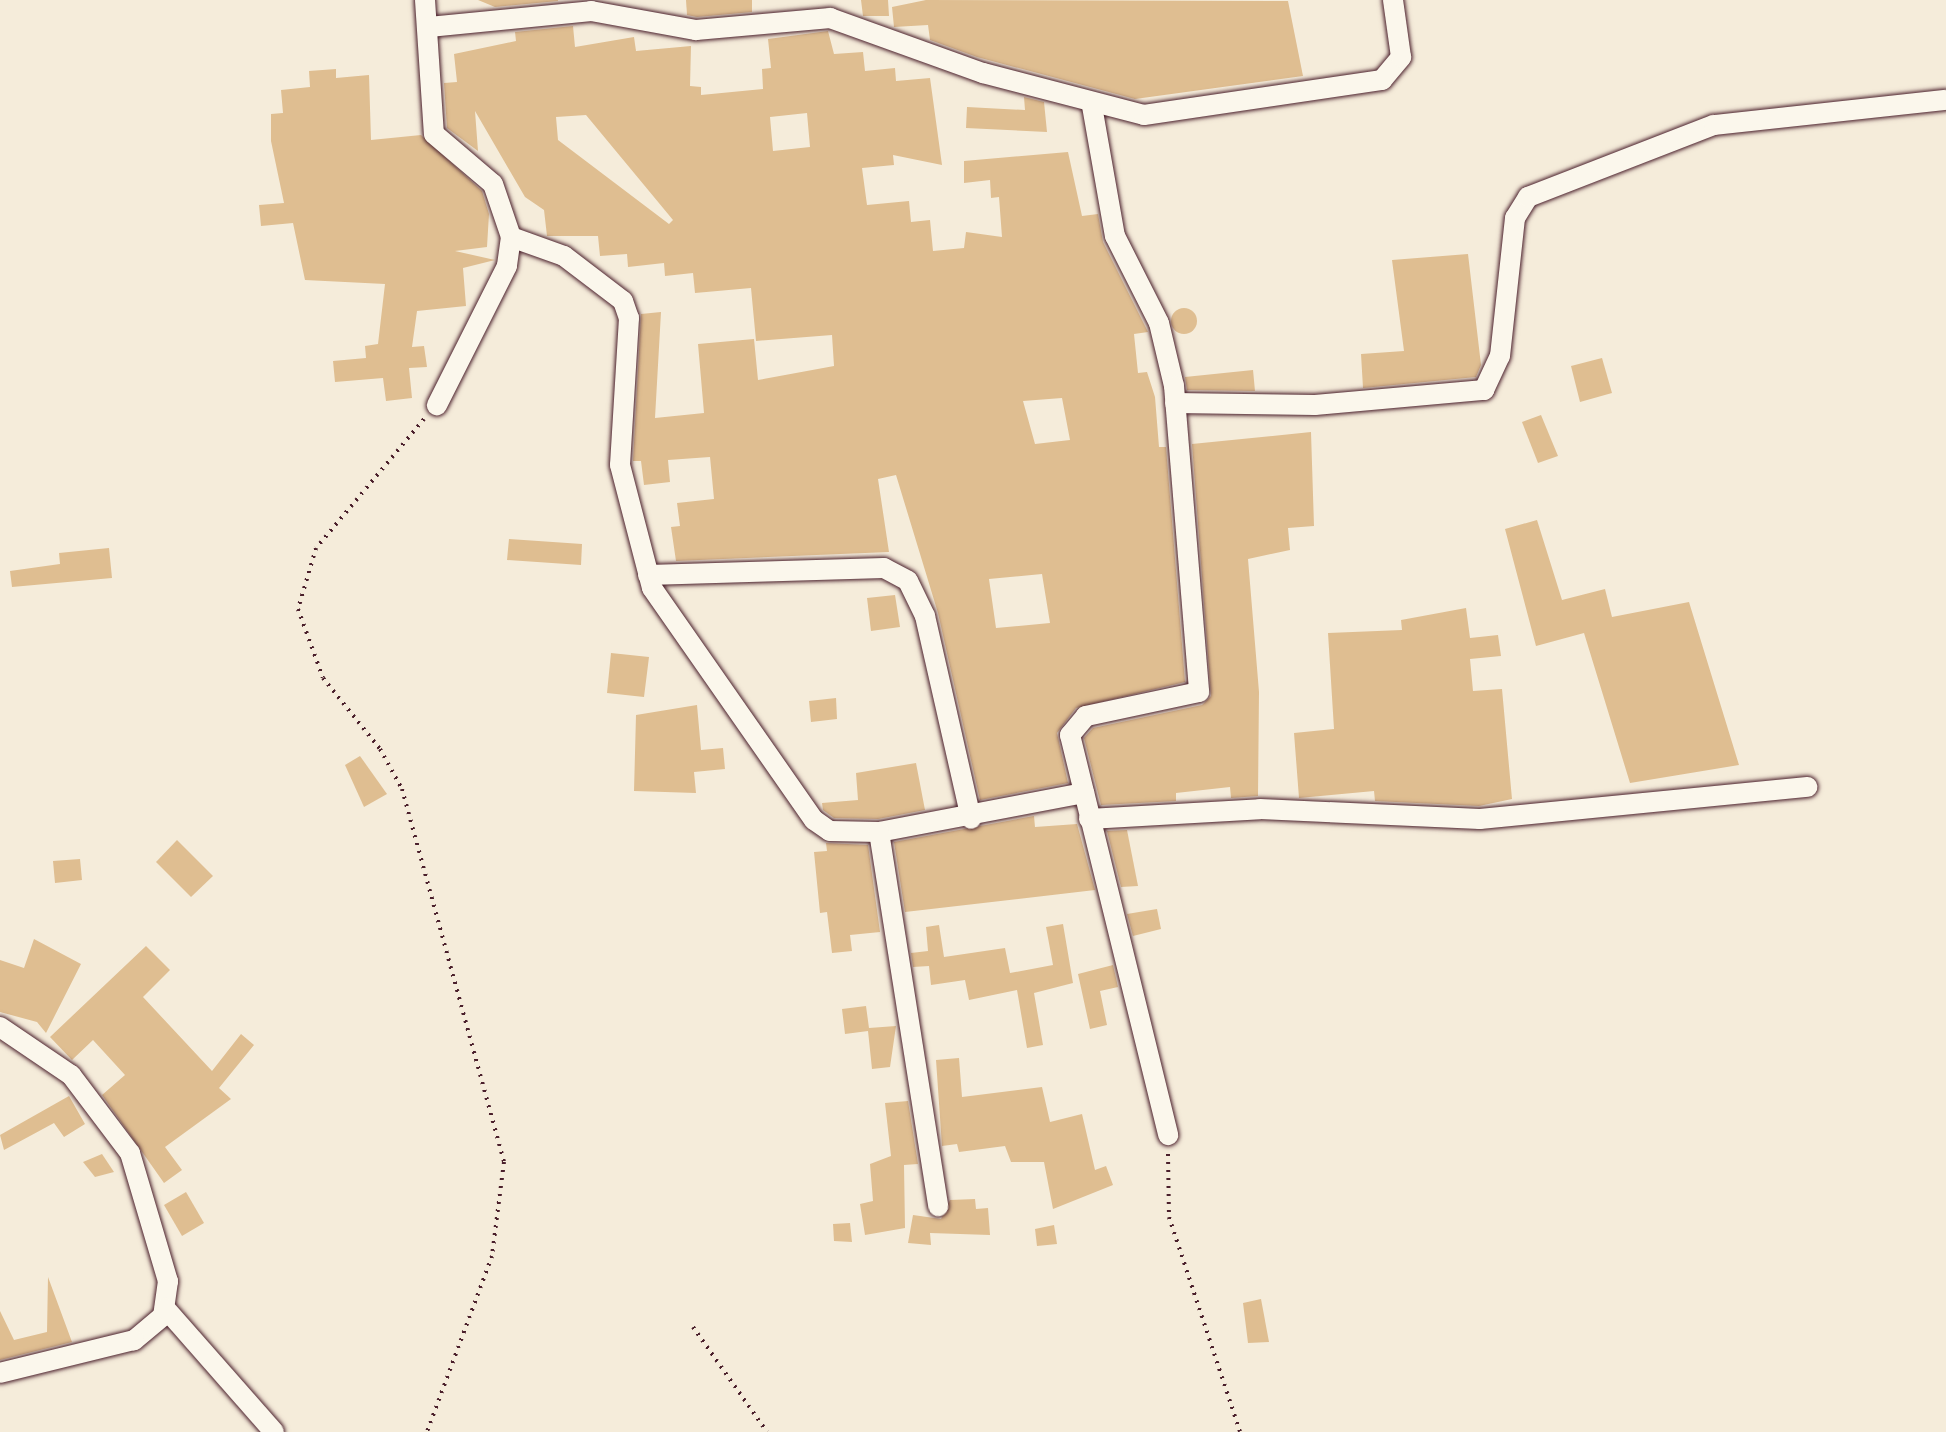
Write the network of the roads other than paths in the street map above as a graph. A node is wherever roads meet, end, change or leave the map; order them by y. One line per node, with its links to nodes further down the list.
1 (425, 0): 5 (street)
2 (818, 0): 4 (street)
3 (1393, 0): 7 (street)
4 (802, 18): 5 (street); 7 (street)
5 (429, 27): 8 (street)
6 (1946, 100): 9 (street)
7 (1092, 106): 9 (street)
8 (511, 237): 10 (street); 11 (street)
9 (1175, 403): 13 (street)
10 (437, 405)
11 (648, 575): 14 (street); 16 (street)
12 (1807, 787): 15 (street)
13 (1084, 793): 14 (street); 15 (street)
14 (971, 819): 16 (street)
15 (1089, 819): 18 (street)
16 (879, 832): 19 (street)
17 (0, 1027): 20 (street)
18 (1168, 1135)
19 (938, 1206)
20 (165, 1308): 21 (street); 22 (street)
21 (0, 1373)
22 (274, 1432)

